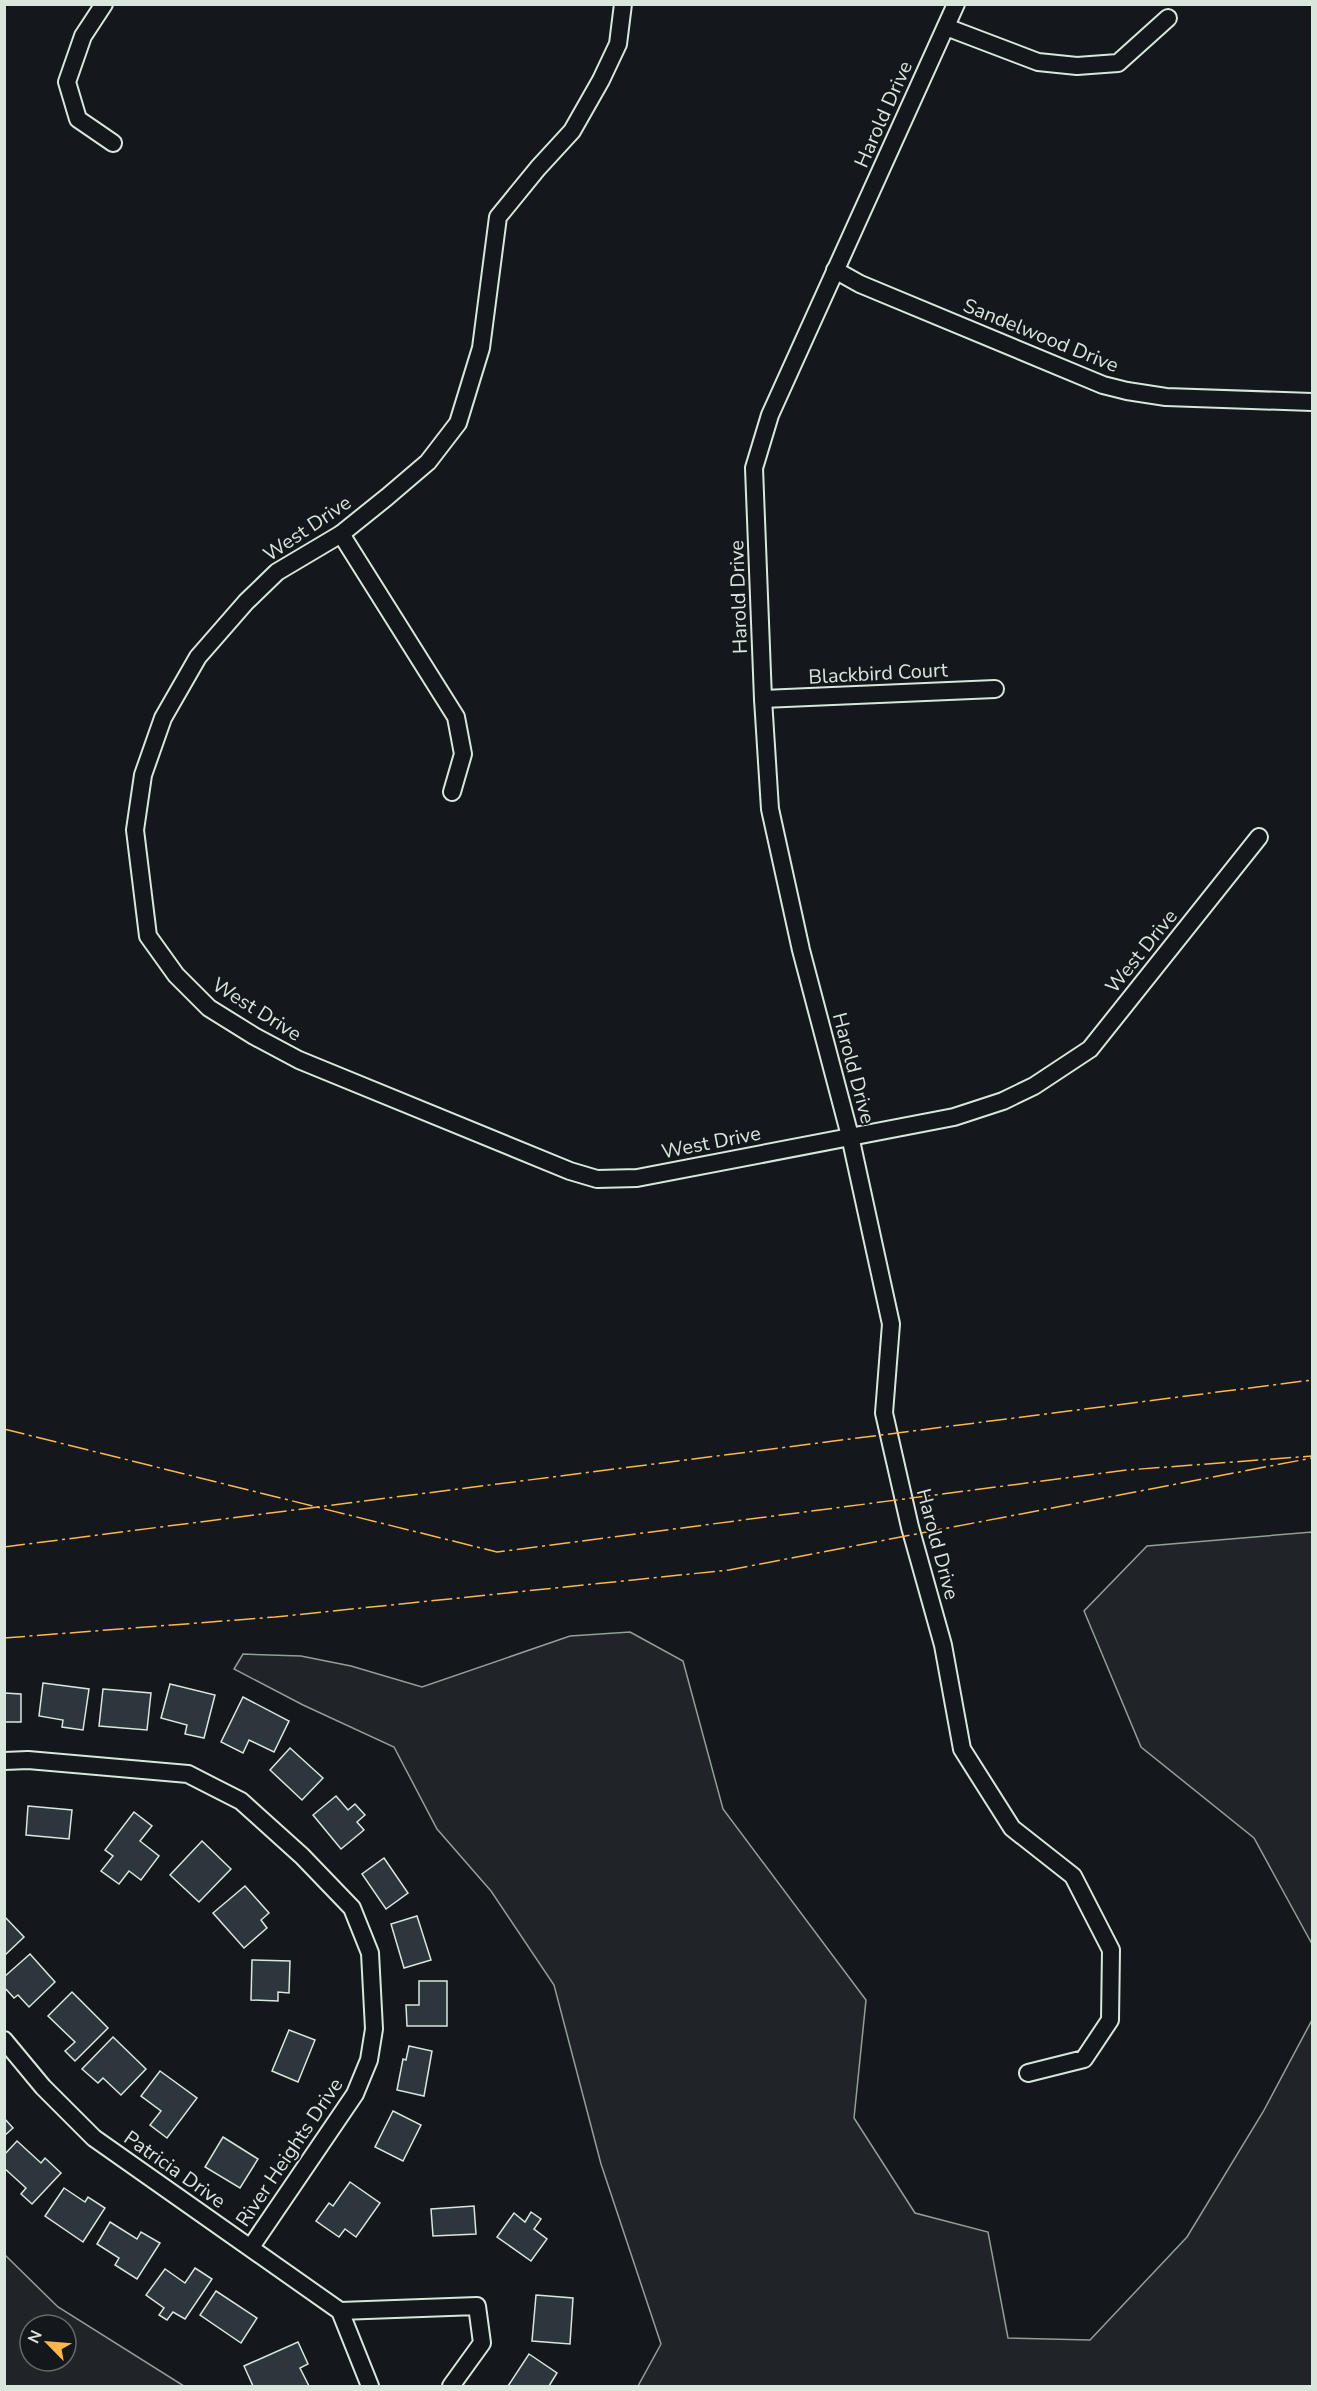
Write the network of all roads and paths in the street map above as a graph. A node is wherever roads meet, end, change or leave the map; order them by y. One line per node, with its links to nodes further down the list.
1 (104, 4): 6 (street)
2 (623, 4): 9 (street, West Drive)
3 (956, 4): 5 (street, Harold Drive)
4 (1168, 18): 5 (street)
5 (946, 27): 7 (street, Harold Drive)
6 (113, 143)
7 (835, 270): 8 (street, Sandelwood Drive); 11 (street, Harold Drive)
8 (1312, 402)
9 (341, 534): 12 (street); 14 (street, West Drive)
10 (995, 689): 11 (street, Blackbird Court)
11 (763, 699): 14 (street, Harold Drive)
12 (452, 792)
13 (1259, 837): 14 (street, West Drive)
14 (850, 1136): 17 (street, Harold Drive)
15 (4, 1761): 18 (street, River Heights Drive)
16 (4, 2040): 18 (street, Patricia Drive)
17 (1028, 2073)
18 (251, 2247): 19 (street, Patricia Drive)
19 (340, 2311): 20 (street); 21 (street)
20 (370, 2386)
21 (452, 2386)

